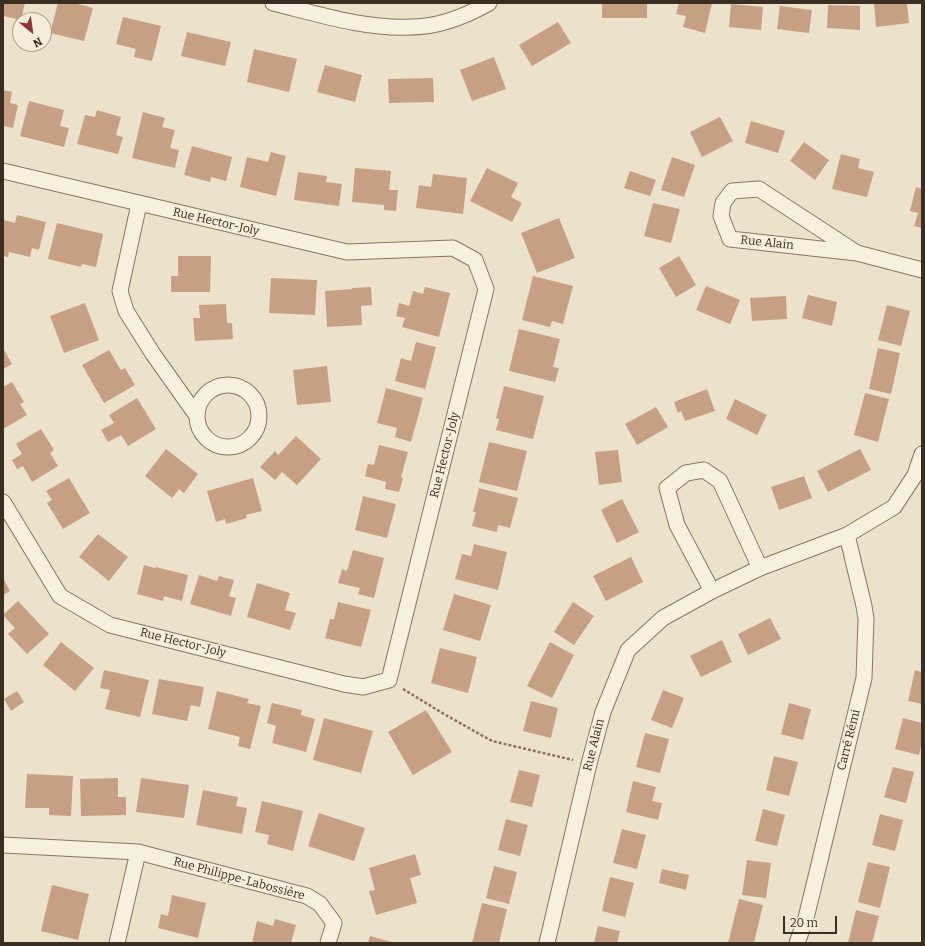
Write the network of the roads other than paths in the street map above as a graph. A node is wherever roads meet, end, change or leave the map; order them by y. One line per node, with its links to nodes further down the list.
1 (273, 3): 2 (street)
2 (489, 3)
3 (3, 171): 4 (street, Rue Hector-Joly)
4 (139, 204): 7 (street); 9 (street, Rue Hector-Joly)
5 (857, 253): 5 (street, Rue Alain); 6 (street, Rue Alain)
6 (922, 270)
7 (197, 416): 7 (street)
8 (922, 454): 10 (street, Rue Alain)
9 (3, 502)
10 (847, 535): 11 (street, Rue Alain); 18 (street, Carré Rémi)
11 (760, 568): 12 (street, Rue Alain); 12 (street)
12 (712, 591): 17 (street, Rue Alain)
13 (3, 845): 14 (street, Rue Philippe-Labossière)
14 (138, 852): 15 (street); 16 (street, Rue Philippe-Labossière)
15 (117, 943)
16 (328, 943)
17 (547, 943)
18 (797, 943)

